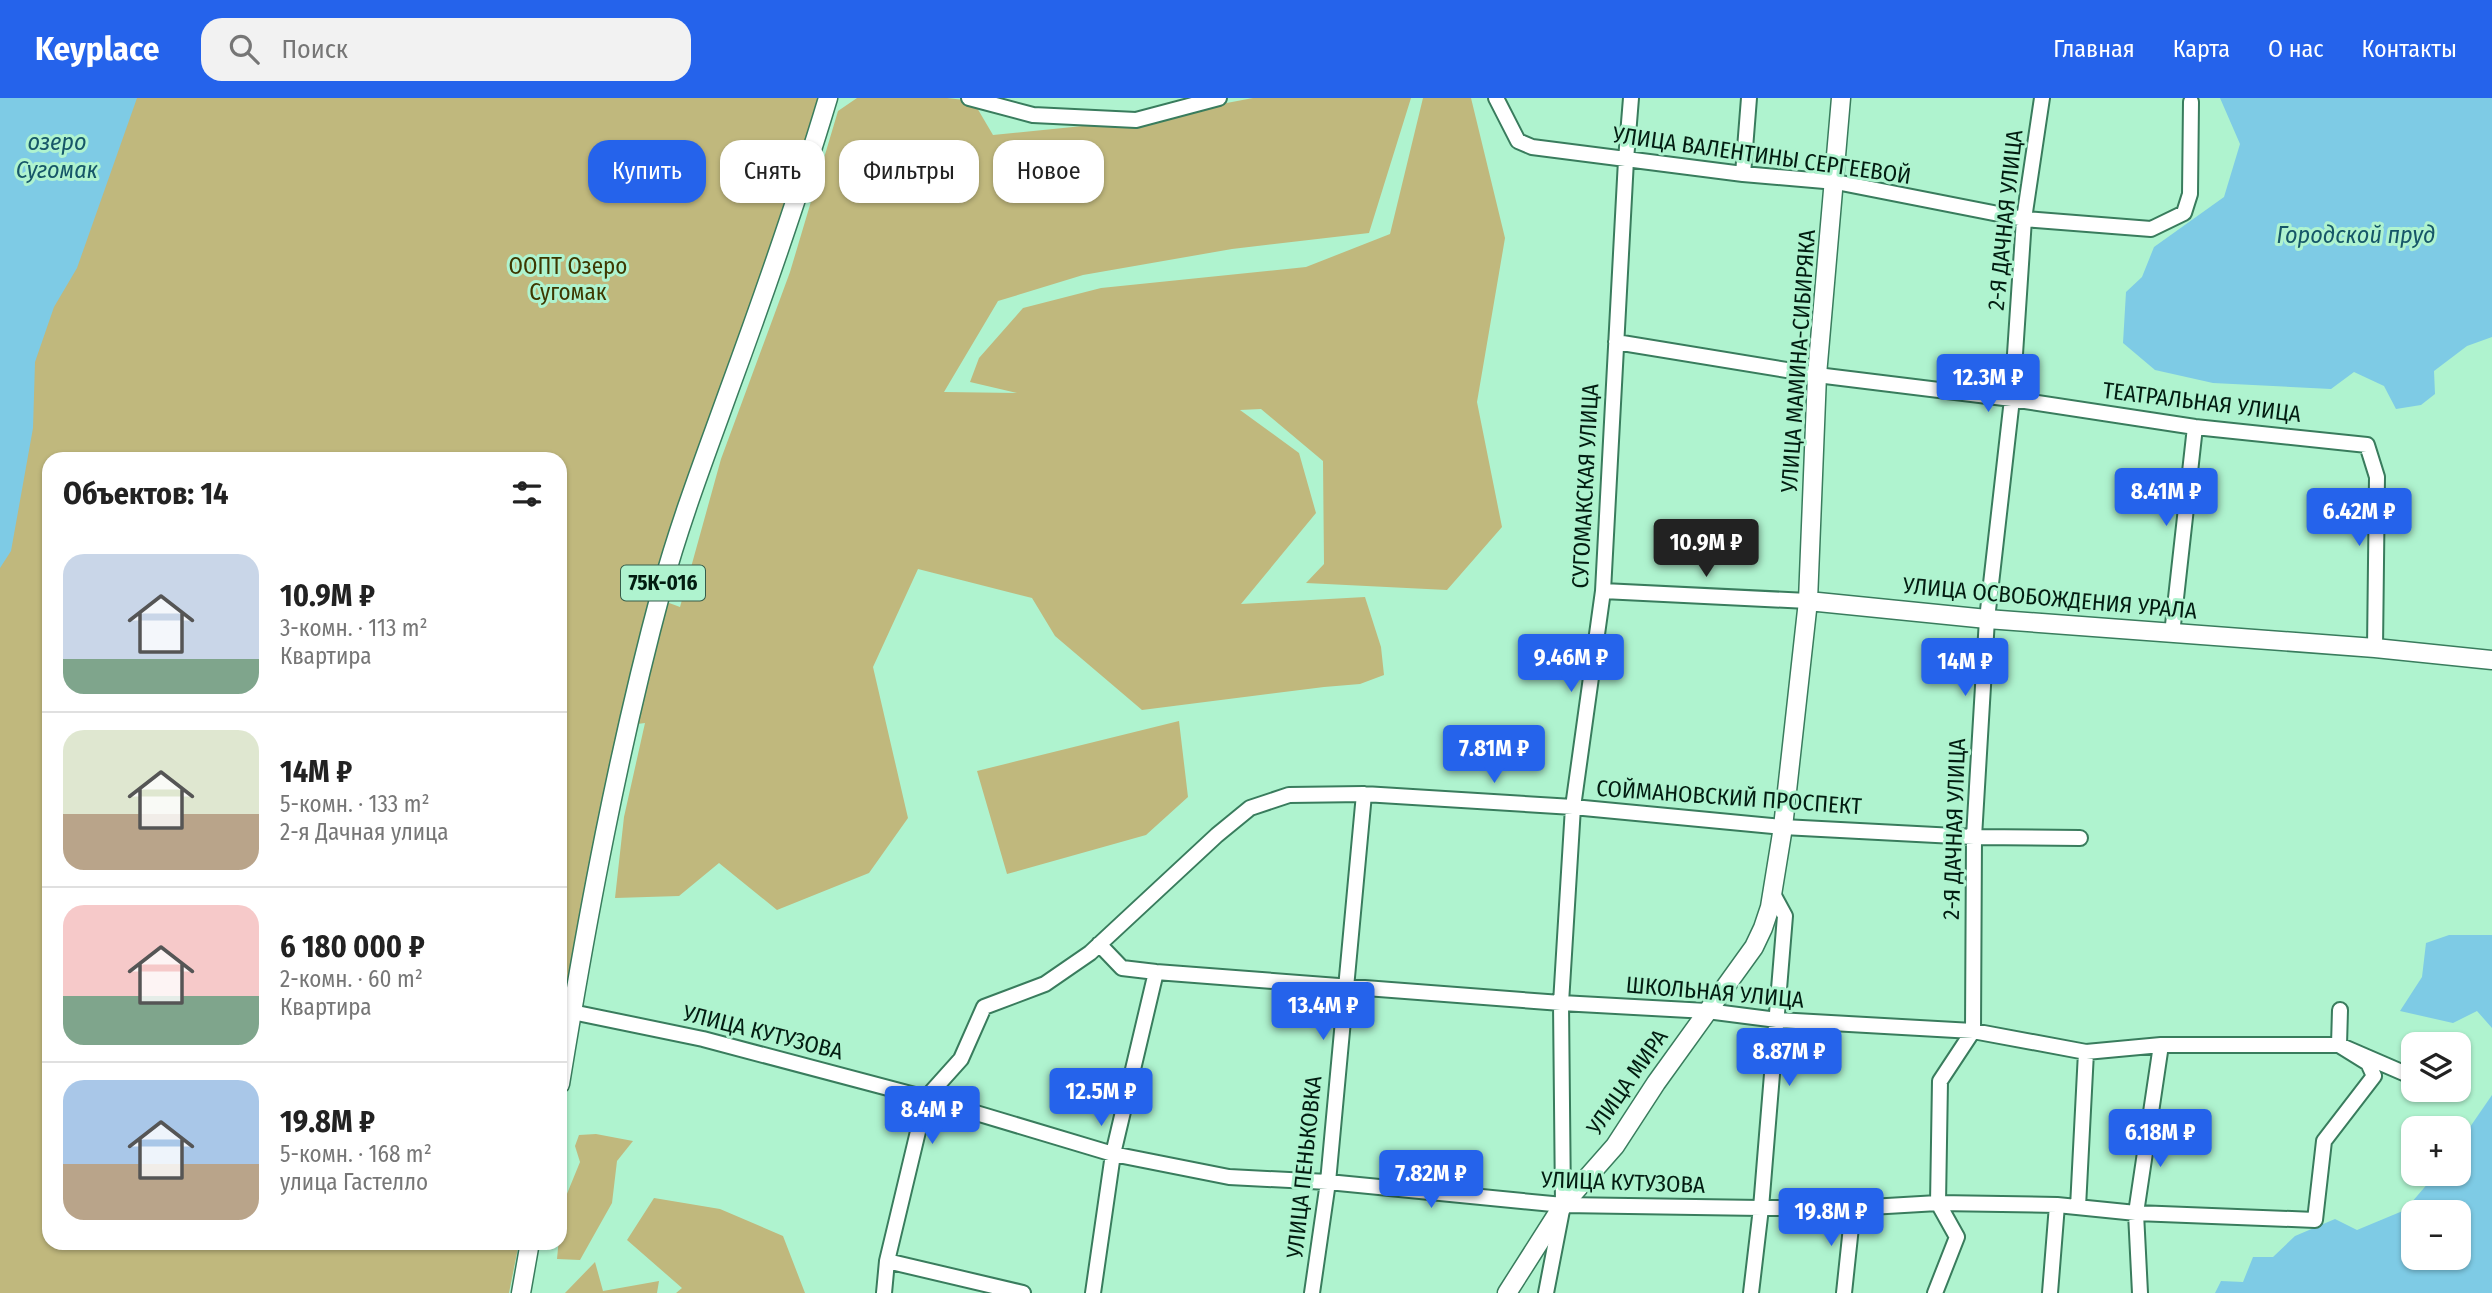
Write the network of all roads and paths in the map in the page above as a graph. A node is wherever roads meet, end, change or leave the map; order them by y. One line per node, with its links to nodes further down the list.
1 (828, 98): 36 (main road, 75К-016)
2 (969, 98): 3 (street)
3 (1219, 98)
4 (1496, 98): 10 (street, УЛИЦА ВАЛЕНТИНЫ СЕРГЕЕВОЙ)
5 (1631, 98): 10 (street, СУГОМАКСКАЯ УЛИЦА)
6 (1749, 98): 11 (street)
7 (1841, 98): 12 (main road, УЛИЦА МАМИНА-СИБИРЯКА)
8 (2042, 98): 13 (street, 2-Я ДАЧНАЯ УЛИЦА)
9 (2191, 102): 13 (street, УЛИЦА ВАЛЕНТИНЫ СЕРГЕЕВОЙ)
10 (1626, 159): 11 (street, УЛИЦА ВАЛЕНТИНЫ СЕРГЕЕВОЙ); 14 (street, СУГОМАКСКАЯ УЛИЦА)
11 (1743, 174): 12 (street, УЛИЦА ВАЛЕНТИНЫ СЕРГЕЕВОЙ)
12 (1836, 183): 13 (street, УЛИЦА ВАЛЕНТИНЫ СЕРГЕЕВОЙ); 15 (main road, УЛИЦА МАМИНА-СИБИРЯКА)
13 (2024, 219): 16 (street, 2-Я ДАЧНАЯ УЛИЦА)
14 (1616, 342): 15 (street, ТЕАТРАЛЬНАЯ УЛИЦА); 18 (street, СУГОМАКСКАЯ УЛИЦА)
15 (1817, 375): 16 (street, ТЕАТРАЛЬНАЯ УЛИЦА); 19 (main road, УЛИЦА МАМИНА-СИБИРЯКА)
16 (2012, 399): 17 (street, ТЕАТРАЛЬНАЯ УЛИЦА); 20 (street, 2-Я ДАЧНАЯ УЛИЦА)
17 (2195, 427): 21 (street); 22 (street, ТЕАТРАЛЬНАЯ УЛИЦА)
18 (1603, 592): 19 (street, УЛИЦА ОСВОБОЖДЕНИЯ УРАЛА); 25 (street, СУГОМАКСКАЯ УЛИЦА)
19 (1808, 601): 20 (main road, УЛИЦА ОСВОБОЖДЕНИЯ УРАЛА); 26 (main road, УЛИЦА МАМИНА-СИБИРЯКА)
20 (1987, 619): 21 (main road, УЛИЦА ОСВОБОЖДЕНИЯ УРАЛА); 27 (street, 2-Я ДАЧНАЯ УЛИЦА)
21 (2172, 634): 22 (main road, УЛИЦА ОСВОБОЖДЕНИЯ УРАЛА)
22 (2375, 648): 23 (main road, УЛИЦА ОСВОБОЖДЕНИЯ УРАЛА)
23 (2492, 660)
24 (1364, 794): 25 (street, СОЙМАНОВСКИЙ ПРОСПЕКТ); 30 (street, СОЙМАНОВСКИЙ ПРОСПЕКТ); 32 (street, УЛИЦА ПЕНЬКОВКА)
25 (1573, 807): 26 (street, СОЙМАНОВСКИЙ ПРОСПЕКТ); 33 (street, СУГОМАКСКАЯ УЛИЦА)
26 (1783, 827): 27 (street, СОЙМАНОВСКИЙ ПРОСПЕКТ); 29 (main road, УЛИЦА МАМИНА-СИБИРЯКА)
27 (1974, 837): 28 (street, СОЙМАНОВСКИЙ ПРОСПЕКТ); 38 (street, 2-Я ДАЧНАЯ УЛИЦА)
28 (2080, 838)
29 (1772, 892): 35 (main road, УЛИЦА МИРА); 37 (street)
30 (1100, 944): 31 (street, ШКОЛЬНАЯ УЛИЦА); 44 (street, СОЙМАНОВСКИЙ ПРОСПЕКТ)
31 (1156, 972): 32 (street, ШКОЛЬНАЯ УЛИЦА); 45 (street)
32 (1345, 986): 33 (street, ШКОЛЬНАЯ УЛИЦА); 46 (street, УЛИЦА ПЕНЬКОВКА)
33 (1561, 1003): 35 (street, ШКОЛЬНАЯ УЛИЦА); 48 (street, СУГОМАКСКАЯ УЛИЦА)
34 (2340, 1010): 41 (street)
35 (1707, 1011): 37 (street, ШКОЛЬНАЯ УЛИЦА); 48 (main road, УЛИЦА МИРА)
36 (572, 1012): 39 (main road, 75К-016); 44 (street, УЛИЦА КУТУЗОВА)
37 (1777, 1020): 38 (street, ШКОЛЬНАЯ УЛИЦА); 50 (street)
38 (1973, 1031): 42 (street, ШКОЛЬНАЯ УЛИЦА); 47 (street)
39 (567, 1042)
40 (2161, 1045): 41 (street, ШКОЛЬНАЯ УЛИЦА); 42 (street, ШКОЛЬНАЯ УЛИЦА); 53 (street)
41 (2339, 1045): 43 (street, ШКОЛЬНАЯ УЛИЦА); 53 (street, УЛИЦА КУТУЗОВА)
42 (2086, 1052): 52 (street)
43 (2401, 1072)
44 (926, 1098): 45 (street, УЛИЦА КУТУЗОВА); 55 (street)
45 (1113, 1154): 46 (street, УЛИЦА КУТУЗОВА); 59 (street)
46 (1328, 1182): 48 (street, УЛИЦА КУТУЗОВА); 60 (street, УЛИЦА ПЕНЬКОВКА)
47 (1938, 1203): 49 (street, УЛИЦА КУТУЗОВА); 51 (street, УЛИЦА КУТУЗОВА); 65 (street)
48 (1563, 1205): 50 (street, УЛИЦА КУТУЗОВА); 61 (main road, УЛИЦА МИРА); 62 (street, СУГОМАКСКАЯ УЛИЦА)
49 (2057, 1205): 52 (street, УЛИЦА КУТУЗОВА); 66 (street)
50 (1761, 1208): 51 (street, УЛИЦА КУТУЗОВА); 63 (street)
51 (1853, 1208): 64 (street)
52 (2078, 1208): 53 (street, УЛИЦА КУТУЗОВА)
53 (2136, 1213): 67 (street)
54 (528, 1250): 56 (main road)
55 (887, 1261): 57 (street); 58 (street)
56 (520, 1293)
57 (884, 1293)
58 (1023, 1293)
59 (1093, 1293)
60 (1312, 1293)
61 (1507, 1293)
62 (1546, 1293)
63 (1751, 1293)
64 (1844, 1293)
65 (1935, 1293)
66 (2050, 1293)
67 (2140, 1293)

